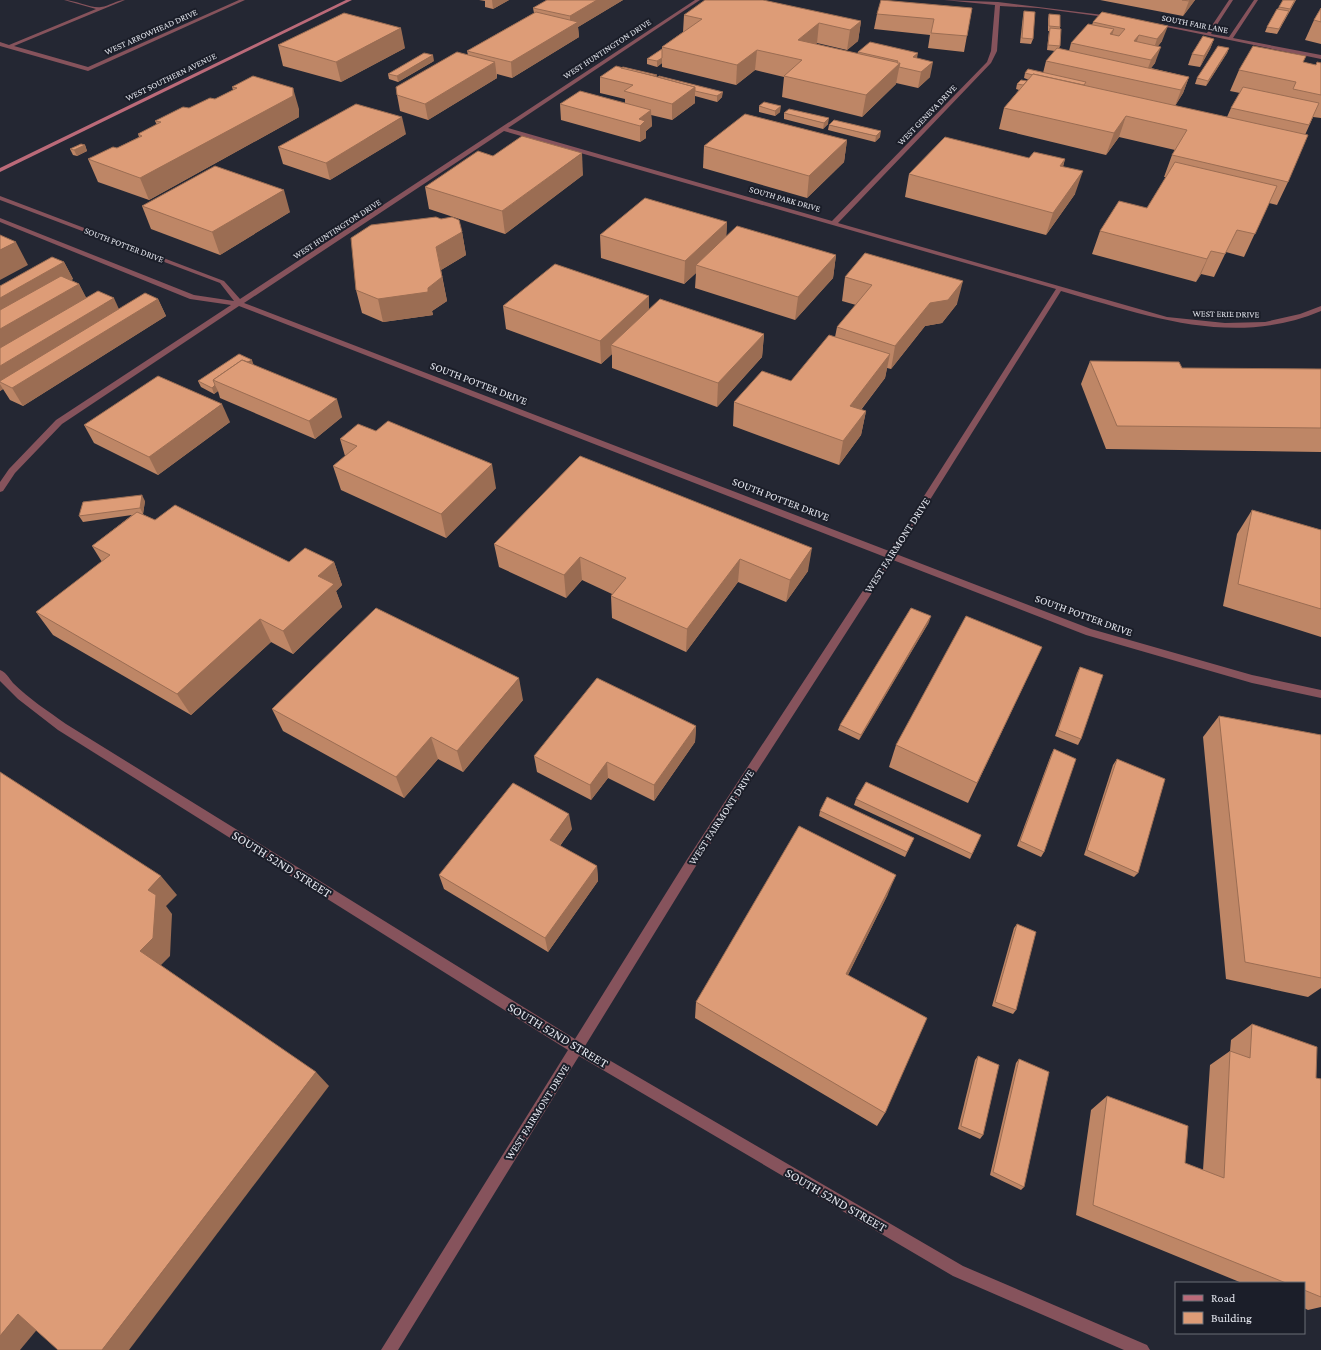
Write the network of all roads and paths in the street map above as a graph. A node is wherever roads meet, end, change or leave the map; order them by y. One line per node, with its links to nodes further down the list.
1 (66, 0): 10 (street)
2 (123, 0): 10 (street)
3 (243, 0): 16 (street, WEST ARROWHEAD DRIVE)
4 (350, 0): 19 (main road, WEST SOUTHERN AVENUE)
5 (698, 0): 18 (street, WEST HUNTINGTON DRIVE)
6 (946, 0): 9 (street)
7 (1231, 0): 13 (street)
8 (1256, 0): 14 (street)
9 (998, 3): 11 (street); 22 (street, WEST GENEVA DRIVE)
10 (100, 9): 16 (street)
11 (1118, 18)
12 (1146, 23): 13 (street, SOUTH FAIR LANE)
13 (1208, 35): 14 (street, SOUTH FAIR LANE)
14 (1230, 39): 17 (street, SOUTH FAIR LANE)
15 (0, 44): 16 (street)
16 (8, 47)
17 (1321, 57)
18 (504, 129): 22 (street, SOUTH PARK DRIVE); 24 (street, WEST HUNTINGTON DRIVE)
19 (0, 170)
20 (0, 198): 24 (street, SOUTH POTTER DRIVE)
21 (0, 220): 24 (street, SOUTH POTTER DRIVE)
22 (834, 223): 23 (street, SOUTH PARK DRIVE)
23 (1060, 288): 25 (street, WEST ERIE DRIVE); 27 (street, WEST FAIRMONT DRIVE)
24 (240, 304): 26 (street, WEST HUNTINGTON DRIVE); 27 (street, SOUTH POTTER DRIVE)
25 (1321, 308)
26 (0, 489)
27 (892, 555): 29 (street, SOUTH POTTER DRIVE); 30 (street, WEST FAIRMONT DRIVE)
28 (0, 674): 30 (street, SOUTH 52ND STREET)
29 (1321, 694)
30 (577, 1048): 31 (street, WEST FAIRMONT DRIVE); 32 (street, SOUTH 52ND STREET)
31 (389, 1350)
32 (1142, 1350)

